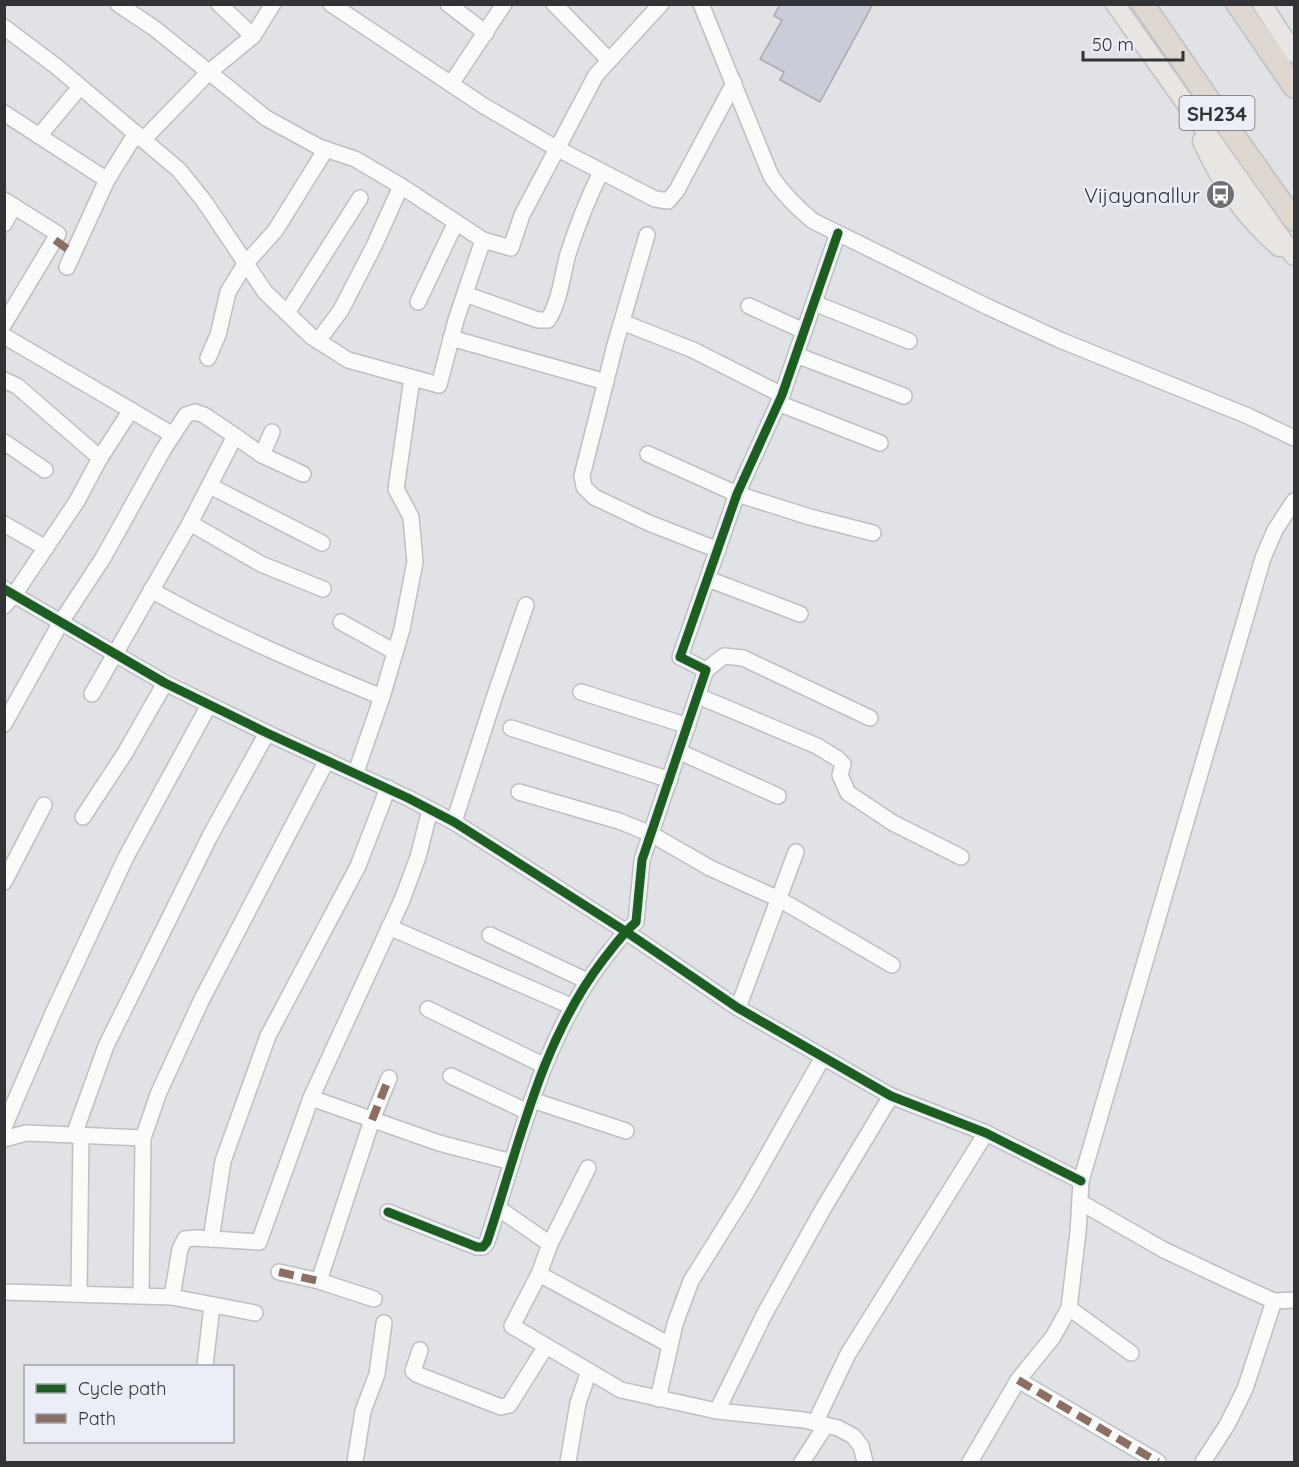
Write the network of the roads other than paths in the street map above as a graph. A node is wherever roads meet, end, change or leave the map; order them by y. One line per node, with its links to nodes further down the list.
1 (118, 4): 20 (street)
2 (219, 4): 17 (street)
3 (273, 4): 17 (street)
4 (330, 4): 22 (street)
5 (448, 4): 16 (street)
6 (504, 4): 16 (street)
7 (554, 4): 14 (street)
8 (661, 4): 19 (street)
9 (701, 4): 21 (street)
10 (1115, 4): 42 (main road)
11 (1143, 4): 35 (highway, SH234)
12 (1237, 4): 24 (highway)
13 (1262, 4): 18 (main road)
14 (571, 11): 19 (street)
15 (4, 27): 23 (street)
16 (486, 33): 22 (street)
17 (253, 36): 20 (street)
18 (1294, 52)
19 (609, 60): 28 (street)
20 (208, 73): 27 (street); 29 (street)
21 (735, 82): 30 (street); 38 (street)
22 (451, 84): 28 (street)
23 (80, 87): 26 (street); 27 (street)
24 (1294, 87)
25 (4, 113): 26 (street)
26 (39, 136): 31 (street)
27 (139, 136): 31 (street); 43 (street)
28 (556, 148): 30 (street); 41 (street)
29 (326, 149): 32 (street); 43 (street)
30 (601, 172): 44 (street)
31 (107, 180): 40 (street)
32 (401, 186): 36 (street); 54 (street)
33 (360, 198): 48 (street)
34 (9, 203): 37 (street); 40 (street)
35 (1294, 220)
36 (456, 222): 41 (street); 45 (street)
37 (4, 224)
38 (838, 233): 46 (street); 67 (street)
39 (647, 235): 49 (street)
40 (55, 240): 50 (street)
41 (483, 240): 44 (street)
42 (1294, 257)
43 (246, 264): 48 (street); 57 (street)
44 (465, 294): 53 (street)
45 (418, 302)
46 (814, 303): 51 (street); 55 (street)
47 (749, 306): 51 (street)
48 (287, 313): 54 (street)
49 (622, 322): 60 (street); 62 (street)
50 (4, 324)
51 (804, 331): 56 (street)
52 (4, 336): 63 (street)
53 (451, 338): 58 (street); 60 (street)
54 (318, 341): 58 (street)
55 (909, 341)
56 (796, 355): 61 (street); 62 (street)
57 (208, 358)
58 (412, 378): 92 (street)
59 (4, 380): 72 (street)
60 (606, 382): 83 (street)
61 (904, 396)
62 (780, 399): 69 (street); 76 (street)
63 (131, 410): 65 (street); 72 (street)
64 (272, 432): 71 (street)
65 (173, 435): 66 (street); 90 (street)
66 (235, 436): 71 (street); 75 (street)
67 (1294, 438)
68 (4, 442): 73 (street)
69 (880, 443)
70 (648, 454): 76 (street)
71 (262, 455): 74 (street)
72 (100, 458): 82 (street)
73 (45, 470)
74 (303, 474)
75 (210, 486): 78 (street); 81 (street)
76 (737, 494): 80 (street); 83 (street)
77 (1294, 501): 146 (street)
78 (190, 523): 85 (street); 86 (street)
79 (4, 524): 82 (street)
80 (873, 533)
81 (322, 543)
82 (46, 548): 87 (street)
83 (718, 550): 84 (street)
84 (708, 579): 89 (street); 94 (street)
85 (323, 589)
86 (151, 590): 93 (street); 99 (street)
87 (8, 596): 90 (street)
88 (526, 605): 116 (street)
89 (800, 614)
90 (61, 622): 93 (street); 102 (street)
91 (341, 622): 92 (street)
92 (395, 652): 99 (street)
93 (115, 653): 95 (street); 97 (street)
94 (706, 670): 98 (street); 101 (street)
95 (165, 683): 100 (street); 115 (street)
96 (581, 692): 103 (street)
97 (92, 694)
98 (698, 696): 103 (street); 119 (street)
99 (382, 697): 108 (street)
100 (209, 705): 105 (street); 138 (street)
101 (870, 718)
102 (4, 724)
103 (688, 726): 106 (street)
104 (511, 728): 109 (street)
105 (267, 733): 107 (street); 141 (street)
106 (680, 752): 109 (street); 112 (street)
107 (327, 760): 108 (street); 142 (street)
108 (356, 772): 110 (street)
109 (670, 780): 117 (street)
110 (388, 788): 114 (street); 150 (street)
111 (519, 792): 117 (street)
112 (778, 796)
113 (44, 805): 120 (street)
114 (430, 810): 116 (street); 122 (street)
115 (83, 817)
116 (454, 822): 123 (street)
117 (651, 834): 121 (street); 123 (street)
118 (795, 852): 121 (street)
119 (961, 857)
120 (4, 882)
121 (779, 900): 125 (street); 128 (street)
122 (389, 927): 127 (street); 135 (street)
123 (625, 931): 126 (street); 128 (street)
124 (490, 935): 126 (street)
125 (892, 965)
126 (587, 981): 127 (street)
127 (573, 1007): 131 (street)
128 (738, 1008): 130 (street)
129 (429, 1009): 131 (street)
130 (823, 1057): 134 (street); 166 (street)
131 (543, 1065): 136 (street)
132 (451, 1076): 136 (street)
133 (389, 1078): 137 (street)
134 (891, 1096): 140 (street); 174 (street)
135 (311, 1098): 137 (street); 150 (street)
136 (530, 1106): 139 (street); 144 (street)
137 (372, 1120): 144 (street); 154 (street)
138 (4, 1127)
139 (626, 1131)
140 (986, 1133): 146 (street); 175 (street)
141 (78, 1135): 142 (street); 143 (street); 156 (street)
142 (143, 1138): 157 (street)
143 (4, 1139)
144 (512, 1162): 148 (street)
145 (588, 1168): 151 (street)
146 (1081, 1181): 147 (street)
147 (1080, 1202): 161 (street); 163 (street)
148 (498, 1208): 149 (street); 151 (street)
149 (388, 1212)
150 (211, 1239): 158 (street)
151 (550, 1244): 153 (street)
152 (279, 1272): 154 (street)
153 (539, 1274): 166 (street); 167 (street)
154 (319, 1281): 159 (street)
155 (4, 1292): 156 (street)
156 (79, 1294): 157 (street)
157 (141, 1296): 158 (street)
158 (172, 1297): 162 (street)
159 (374, 1299)
160 (1294, 1300): 161 (street)
161 (1274, 1301): 182 (street)
162 (212, 1305): 164 (street); 170 (street)
163 (1069, 1308): 169 (street); 172 (street)
164 (255, 1313)
165 (384, 1323): 176 (street)
166 (670, 1345): 173 (street)
167 (546, 1346): 168 (street); 171 (street)
168 (420, 1350)
169 (1131, 1353)
170 (205, 1365)
171 (589, 1371): 173 (street); 177 (street)
172 (1018, 1380): 180 (street); 181 (street)
173 (658, 1400): 174 (street)
174 (717, 1411): 175 (street)
175 (820, 1424): 178 (street); 179 (street)
176 (355, 1462)
177 (568, 1462)
178 (802, 1462)
179 (865, 1462)
180 (970, 1462)
181 (1158, 1462)
182 (1203, 1462)

